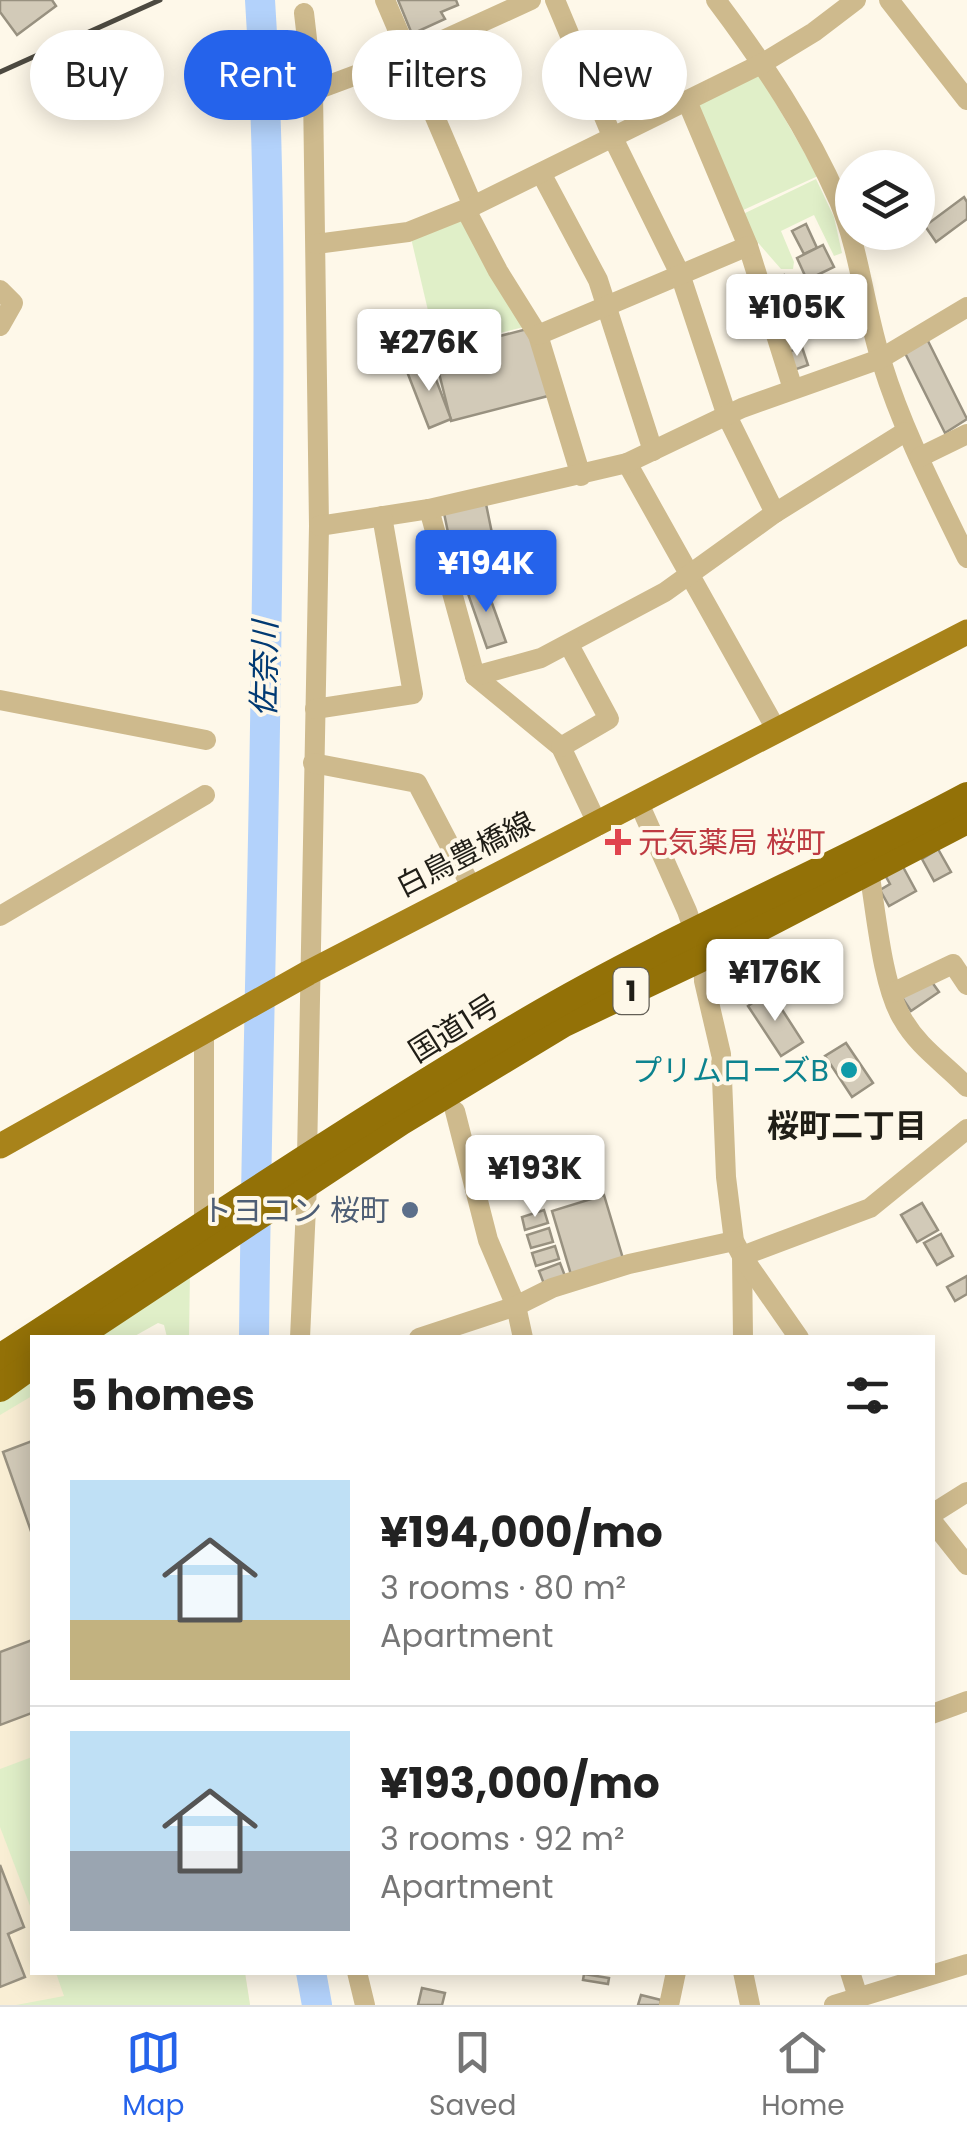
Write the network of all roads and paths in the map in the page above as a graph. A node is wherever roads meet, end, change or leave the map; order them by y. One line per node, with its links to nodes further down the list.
1 (385, 0): 9 (street)
2 (531, 0): 10 (street)
3 (555, 0): 17 (street)
4 (716, 0): 11 (street)
5 (856, 0): 11 (street)
6 (888, 0): 12 (street)
7 (304, 13): 8 (street)
8 (306, 30)
9 (399, 30)
10 (465, 30)
11 (763, 62): 13 (street); 28 (street)
12 (967, 100)
13 (687, 101): 21 (street)
14 (314, 120): 20 (street)
15 (435, 120): 19 (street)
16 (646, 120): 17 (street)
17 (612, 136): 18 (street); 22 (street)
18 (542, 175): 19 (street); 25 (street)
19 (469, 208): 20 (street); 27 (street)
20 (316, 244): 40 (street)
21 (748, 246): 22 (street); 29 (street)
22 (680, 274): 25 (street); 30 (street)
23 (0, 290): 26 (street)
24 (967, 307): 28 (street)
25 (608, 308): 27 (street); 33 (street)
26 (0, 326)
27 (538, 335): 36 (street)
28 (880, 360): 29 (street); 31 (street)
29 (793, 390): 30 (street)
30 (727, 416): 33 (street); 38 (street)
31 (905, 432): 34 (street); 38 (street)
32 (967, 434): 34 (street)
33 (653, 451): 35 (street)
34 (920, 457): 41 (street)
35 (627, 463): 36 (street); 42 (street)
36 (581, 476): 37 (street)
37 (430, 509): 39 (street); 45 (street)
38 (775, 513): 42 (street)
39 (382, 516): 40 (street); 48 (street)
40 (319, 526): 48 (street)
41 (967, 558)
42 (690, 573): 44 (street); 49 (street)
43 (967, 632): 49 (main road, 白鳥豊橋線)
44 (569, 645): 45 (street); 51 (street)
45 (475, 676): 51 (street)
46 (0, 686): 47 (street)
47 (8, 702): 50 (street)
48 (315, 709): 52 (street)
49 (776, 729): 55 (main road, 白鳥豊橋線)
50 (206, 740)
51 (561, 747): 57 (street)
52 (314, 763): 59 (street); 62 (street)
53 (205, 794): 60 (street)
54 (967, 796): 61 (highway, 国道1号 / 1)
55 (638, 801): 57 (main road, 白鳥豊橋線); 61 (street)
56 (967, 820): 58 (highway, 国道1号 / 1)
57 (597, 823): 59 (main road, 白鳥豊橋線)
58 (869, 871): 61 (highway, 国道1号 / 1); 64 (street)
59 (472, 888): 62 (main road, 白鳥豊橋線)
60 (0, 916)
61 (699, 945): 70 (highway, 国道1号 / 1); 72 (street)
62 (308, 973): 65 (main road, 白鳥豊橋線); 70 (street)
63 (967, 985): 64 (street)
64 (892, 993): 66 (street)
65 (204, 1032): 69 (main road, 白鳥豊橋線); 71 (street)
66 (967, 1087)
67 (455, 1111): 73 (street)
68 (967, 1129): 72 (street)
69 (0, 1146)
70 (307, 1171): 71 (highway, 国道1号 / 1); 76 (street)
71 (206, 1237): 74 (highway, 国道1号 / 1); 75 (highway, 国道1号 / 1)
72 (738, 1249): 73 (street); 79 (street); 80 (street)
73 (516, 1306): 77 (street); 78 (street)
74 (39, 1335)
75 (78, 1335)
76 (300, 1335)
77 (428, 1335)
78 (522, 1335)
79 (743, 1335)
80 (798, 1335)
81 (30, 1340): 82 (highway, 国道1号 / 1)
82 (0, 1358)
83 (30, 1366): 84 (highway)
84 (0, 1388)
85 (967, 1492): 86 (street)
86 (935, 1515)
87 (935, 1521): 88 (street)
88 (967, 1565)
89 (967, 1701): 90 (street)
90 (935, 1713)
91 (967, 1964): 92 (street)
92 (935, 1974)
93 (358, 1975): 99 (street)
94 (675, 1975): 100 (street)
95 (743, 1975): 101 (street)
96 (851, 1975): 98 (street)
97 (931, 1975): 98 (street)
98 (858, 1997): 102 (street)
99 (365, 2005)
100 (669, 2005)
101 (750, 2005)
102 (834, 2005)

